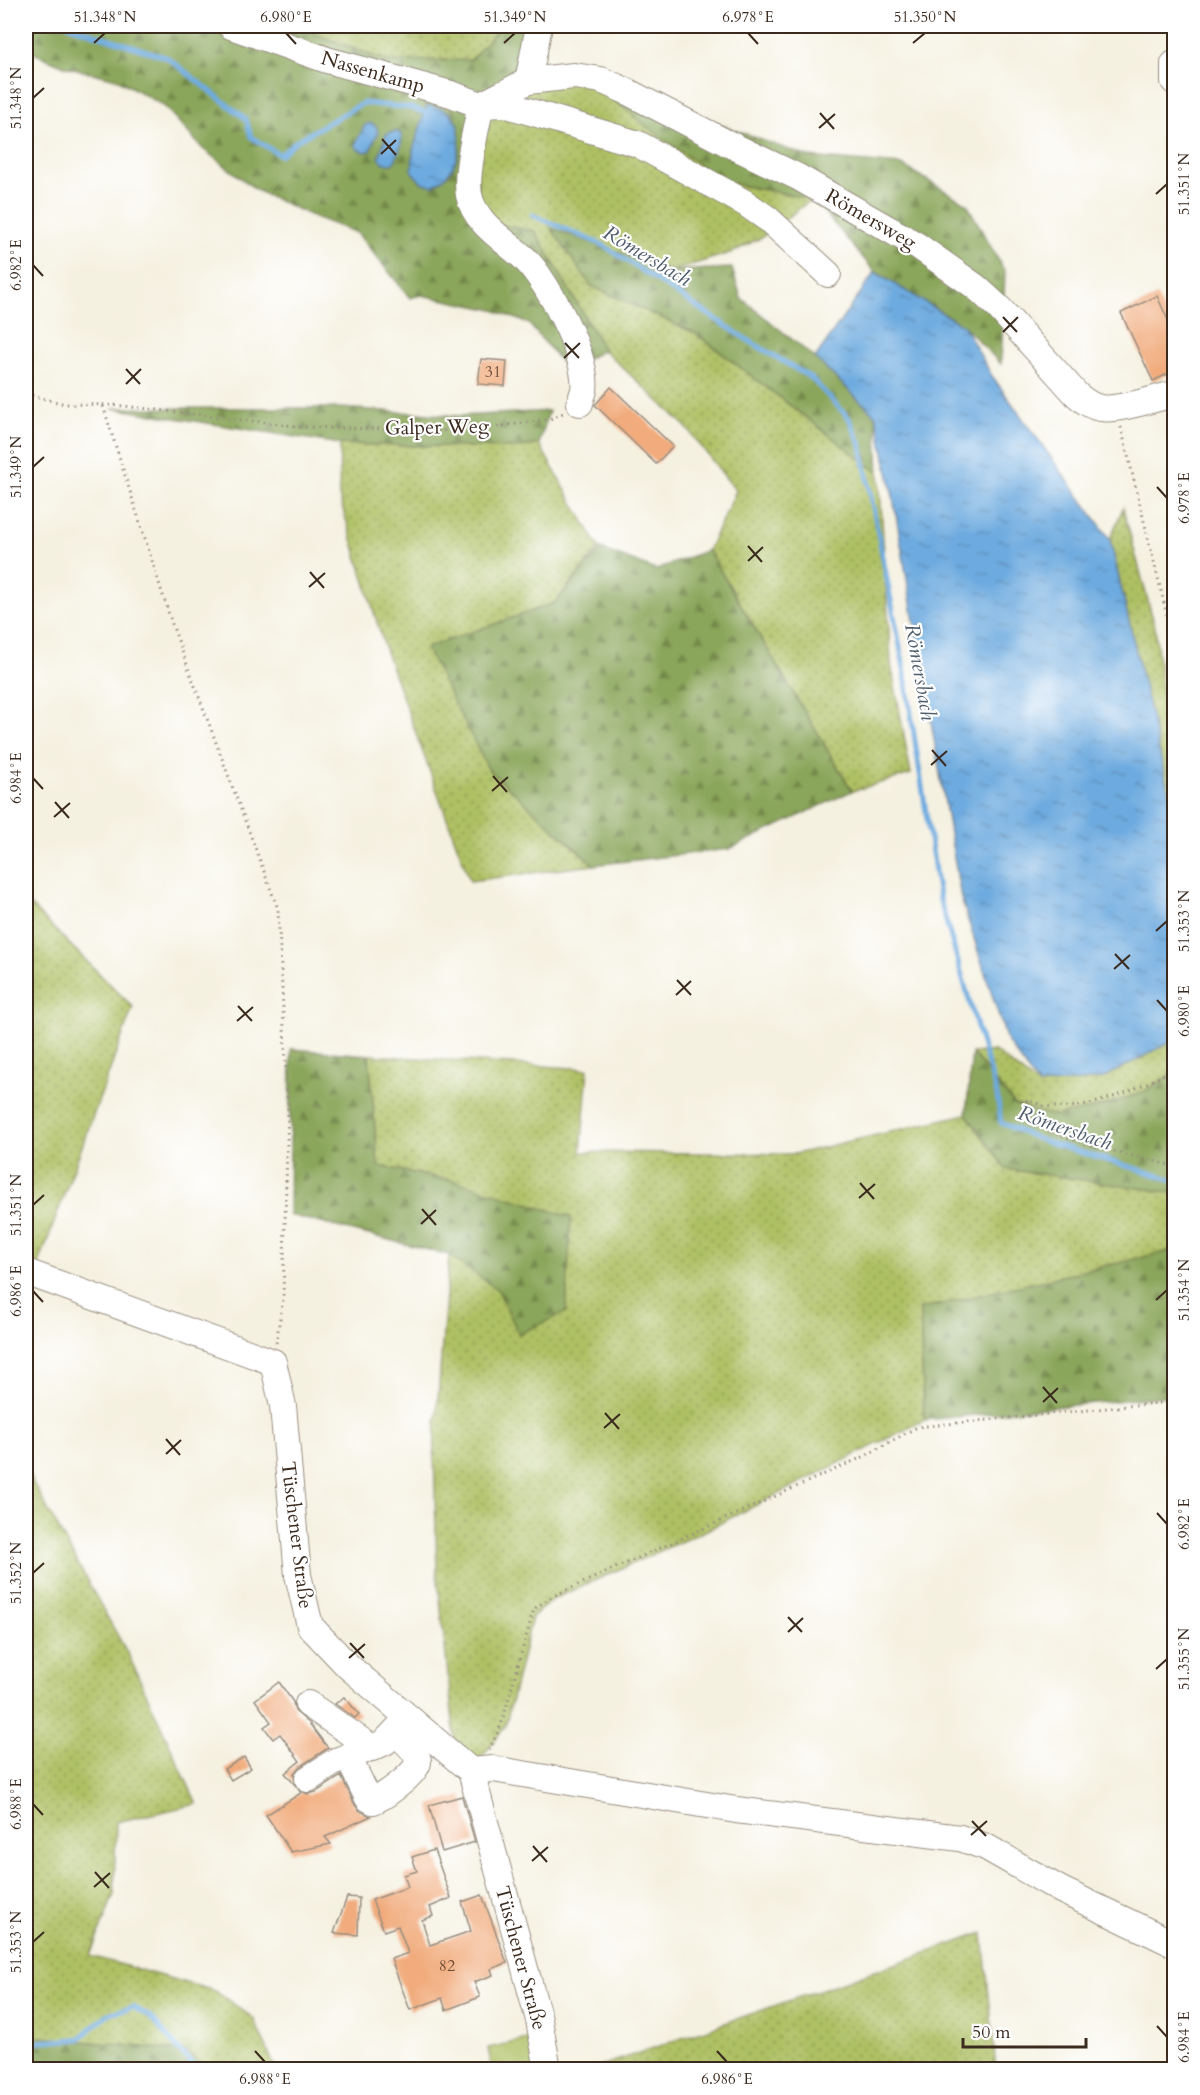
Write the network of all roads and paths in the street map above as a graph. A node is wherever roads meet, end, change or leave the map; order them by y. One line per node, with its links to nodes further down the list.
1 (231, 26): 6 (street, Nassenkamp)
2 (539, 26): 4 (street)
3 (1174, 64): 5 (street)
4 (528, 81): 6 (street); 12 (street, Römersweg)
5 (1174, 81)
6 (482, 105): 7 (street, Nassenkamp); 10 (street)
7 (828, 274)
8 (26, 394): 11 (path, Galper Weg)
9 (1174, 394): 12 (street, Römersweg)
10 (580, 403): 11 (path, Galper Weg)
11 (104, 406): 17 (path)
12 (1115, 408): 13 (path)
13 (1174, 644)
14 (1174, 1068): 15 (path)
15 (1174, 1166)
16 (26, 1272): 17 (street)
17 (273, 1362): 20 (street, Tüschener Straße)
18 (1174, 1403): 23 (path)
19 (308, 1704): 21 (street)
20 (401, 1725): 21 (street); 22 (street); 23 (street, Tüschener Straße)
21 (372, 1748): 22 (street)
22 (348, 1757): 24 (street)
23 (471, 1772): 25 (street); 26 (street, Tüschener Straße)
24 (308, 1779)
25 (1174, 1944)
26 (548, 2070)

